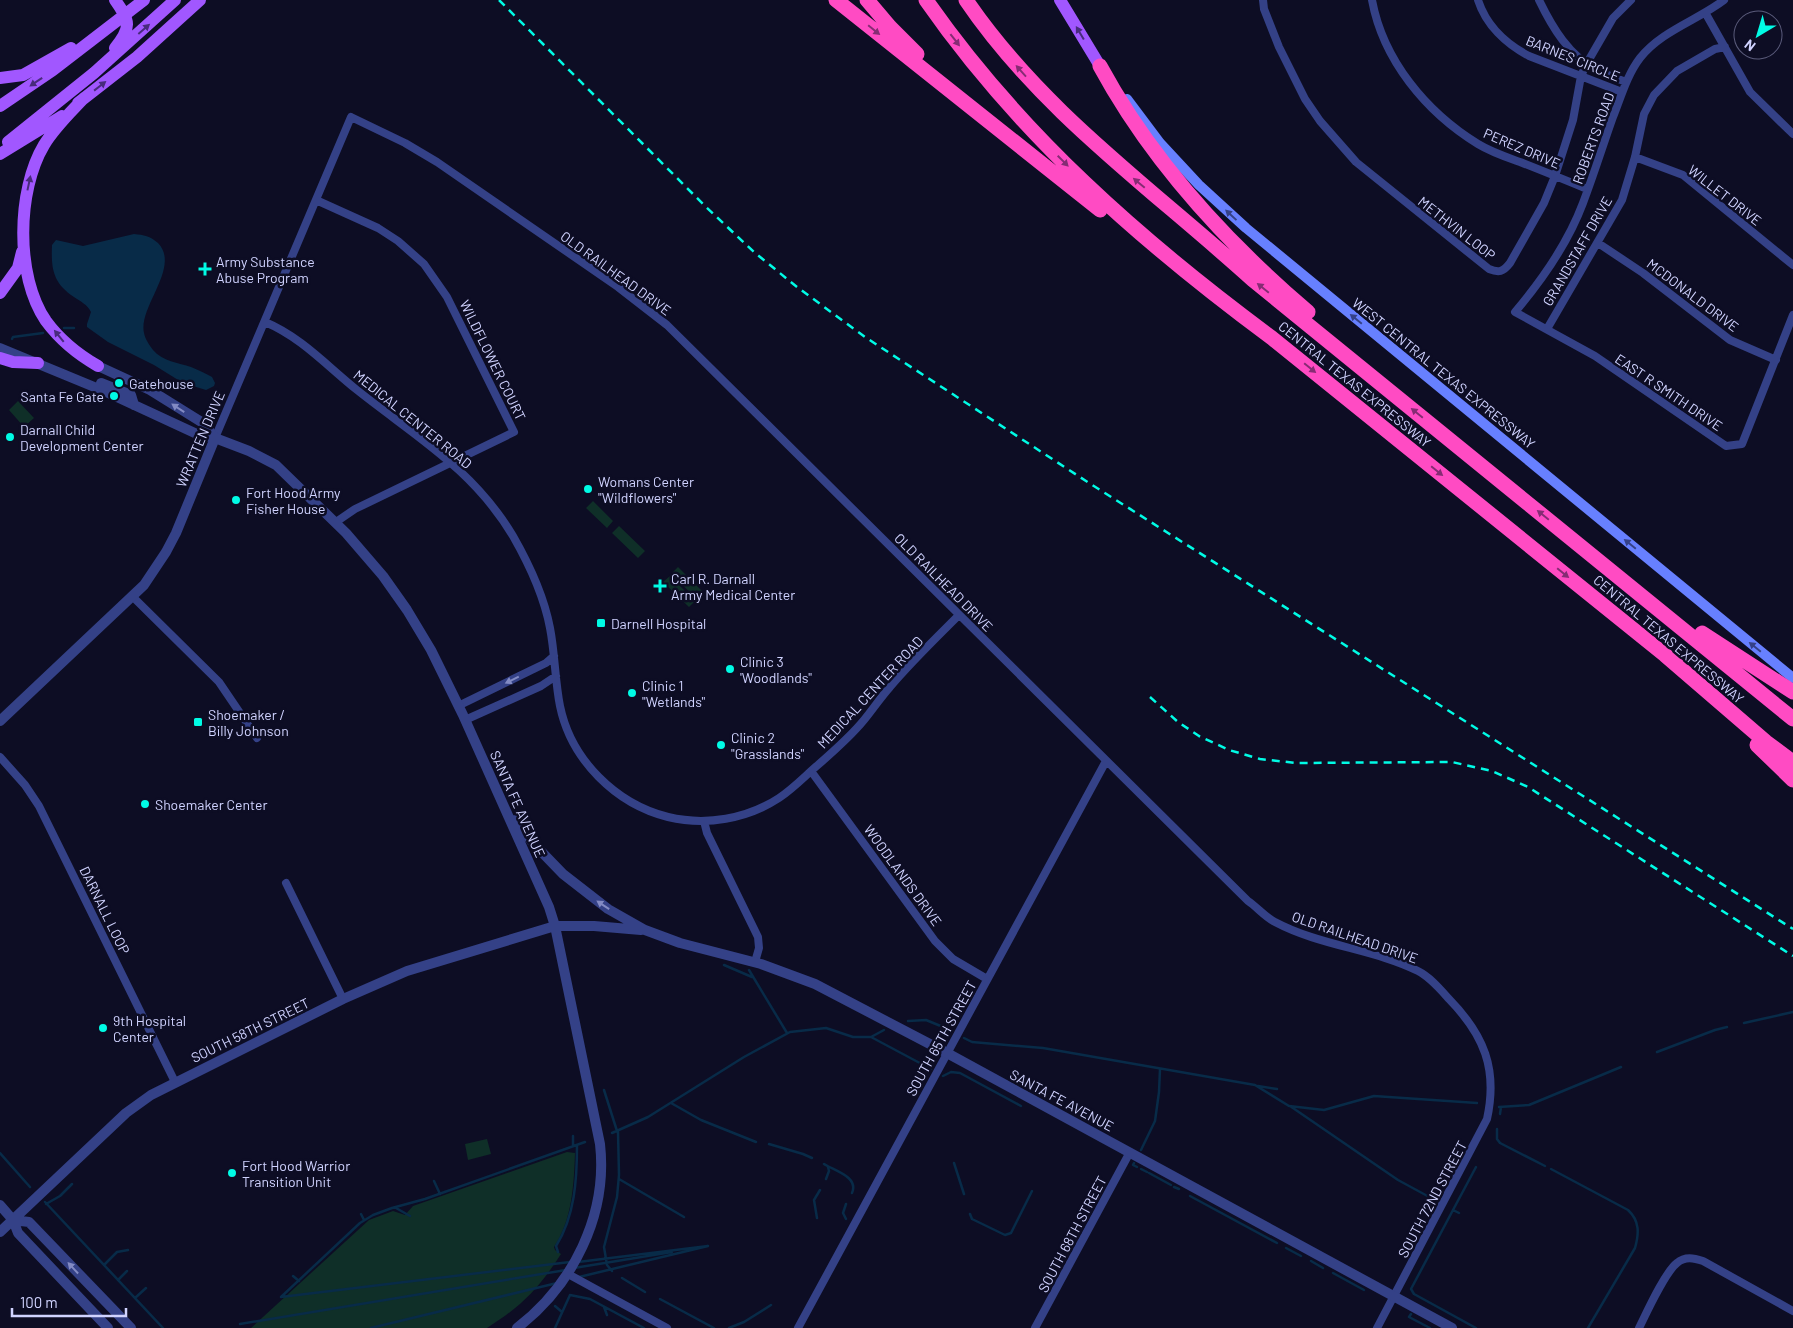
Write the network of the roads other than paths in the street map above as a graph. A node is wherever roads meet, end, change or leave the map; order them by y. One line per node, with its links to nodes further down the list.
1 (115, 0): 17 (main road)
2 (144, 0): 17 (main road)
3 (175, 0): 21 (main road, one-way to 3)
4 (200, 0): 26 (main road, one-way to 4)
5 (836, 0): 29 (highway, one-way to 29)
6 (867, 0): 29 (highway)
7 (926, 0): 41 (highway, CENTRAL TEXAS EXPRESSWAY, one-way to 41)
8 (966, 0): 51 (highway, CENTRAL TEXAS EXPRESSWAY, one-way to 8)
9 (1060, 0): 20 (main road, one-way to 9)
10 (1263, 0): 34 (street, METHVIN LOOP)
11 (1372, 0): 34 (street, PEREZ DRIVE)
12 (1478, 0): 22 (street, BARNES CIRCLE)
13 (1539, 0): 19 (street, BARNES CIRCLE)
14 (1631, 0): 19 (street, METHVIN LOOP)
15 (1724, 0): 16 (street, ROBERTS ROAD)
16 (1706, 14): 18 (street); 24 (street, ROBERTS ROAD)
17 (121, 18): 21 (main road); 23 (main road); 27 (main road, one-way to 27)
18 (1725, 47): 30 (street); 33 (street, GRANDSTAFF DRIVE)
19 (1587, 63): 22 (street, METHVIN LOOP); 24 (street, BARNES CIRCLE)
20 (1100, 66): 51 (highway); 61 (main road, WEST CENTRAL TEXAS EXPRESSWAY, one-way to 20)
21 (94, 73): 31 (main road)
22 (1581, 76): 25 (street, BARNES CIRCLE); 34 (street, METHVIN LOOP)
23 (0, 78)
24 (1626, 82): 25 (street, ROBERTS ROAD)
25 (1622, 92): 35 (street, ROBERTS ROAD)
26 (84, 98): 32 (main road); 37 (main road, one-way to 26)
27 (0, 106)
28 (351, 117): 36 (street, WRATTEN DRIVE); 57 (street, OLD RAILHEAD DRIVE)
29 (998, 130): 41 (highway)
30 (1793, 134)
31 (0, 148)
32 (0, 154)
33 (1635, 157): 38 (street, GRANDSTAFF DRIVE); 39 (street, WILLET DRIVE)
34 (1555, 176): 35 (street, PEREZ DRIVE)
35 (1588, 189): 42 (street, ROBERTS ROAD)
36 (316, 200): 44 (street, WRATTEN DRIVE); 53 (street, WILDFLOWER COURT)
37 (23, 237): 40 (main road); 50 (main road, one-way to 37)
38 (1598, 243): 45 (street, GRANDSTAFF DRIVE); 48 (street, MCDONALD DRIVE)
39 (1793, 265)
40 (0, 293)
41 (1221, 300): 58 (highway, CENTRAL TEXAS EXPRESSWAY, one-way to 58)
42 (1515, 312): 45 (street, EAST R SMITH DRIVE)
43 (1793, 315): 48 (street, EAST R SMITH DRIVE)
44 (265, 322): 52 (street, WRATTEN DRIVE); 53 (street, MEDICAL CENTER ROAD)
45 (1548, 329): 48 (street, EAST R SMITH DRIVE)
46 (0, 348): 49 (street, SANTA FE AVENUE)
47 (0, 358): 49 (main road)
48 (1776, 360)
49 (38, 363): 52 (street, SANTA FE AVENUE)
50 (98, 366): 52 (street, one-way to 50)
51 (1382, 385): 55 (highway, CENTRAL TEXAS EXPRESSWAY, one-way to 51)
52 (215, 438): 54 (street, SANTA FE AVENUE); 56 (street, WRATTEN DRIVE)
53 (451, 462): 54 (street, WILDFLOWER COURT); 59 (street, MEDICAL CENTER ROAD)
54 (336, 522): 63 (street, SANTA FE AVENUE)
55 (1581, 546): 62 (highway); 64 (highway, CENTRAL TEXAS EXPRESSWAY)
56 (133, 597): 66 (street, WRATTEN DRIVE); 67 (street)
57 (959, 615): 69 (street, OLD RAILHEAD DRIVE); 71 (street, MEDICAL CENTER ROAD)
58 (1665, 655): 70 (highway, CENTRAL TEXAS EXPRESSWAY); 72 (highway)
59 (554, 656): 60 (street, MEDICAL CENTER ROAD); 63 (street, one-way to 63)
60 (556, 676): 65 (street); 74 (street, MEDICAL CENTER ROAD)
61 (1793, 678)
62 (1793, 692)
63 (458, 706): 65 (street, SANTA FE AVENUE)
64 (1793, 719)
65 (465, 720): 73 (street, SANTA FE AVENUE)
66 (0, 721)
67 (257, 738)
68 (0, 757): 83 (street, DARNALL LOOP)
69 (1106, 761): 79 (street, SOUTH 65TH STREET); 82 (street, OLD RAILHEAD DRIVE)
70 (1793, 762)
71 (811, 771): 74 (street, MEDICAL CENTER ROAD); 79 (street, WOODLANDS DRIVE)
72 (1793, 780)
73 (505, 807): 76 (street, SANTA FE AVENUE); 77 (street, one-way to 73)
74 (704, 821): 78 (street)
75 (286, 884): 80 (street)
76 (555, 926): 77 (street, SOUTH 58TH STREET); 80 (street, SOUTH 58TH STREET); 88 (street, SANTA FE AVENUE)
77 (645, 930): 78 (street, SANTA FE AVENUE)
78 (755, 962): 81 (street, SANTA FE AVENUE)
79 (987, 979): 81 (street, SOUTH 65TH STREET)
80 (343, 999): 83 (street, SOUTH 58TH STREET)
81 (947, 1053): 84 (street, SANTA FE AVENUE); 95 (street, SOUTH 65TH STREET)
82 (1490, 1076): 89 (street, SOUTH 72ND STREET)
83 (175, 1082): 86 (street, SOUTH 58TH STREET)
84 (1130, 1152): 89 (street, SANTA FE AVENUE); 96 (street, SOUTH 68TH STREET)
85 (0, 1205): 86 (street)
86 (14, 1220): 87 (street, SOUTH 58TH STREET); 91 (street); 92 (street, one-way to 86)
87 (0, 1232)
88 (568, 1274): 93 (street, SANTA FE AVENUE); 94 (street)
89 (1394, 1296): 97 (street, SOUTH 72ND STREET); 98 (street, SANTA FE AVENUE)
90 (1793, 1311): 99 (street)
91 (108, 1328)
92 (131, 1328)
93 (517, 1328)
94 (667, 1328)
95 (798, 1328)
96 (1035, 1328)
97 (1377, 1328)
98 (1452, 1328)
99 (1639, 1328)

